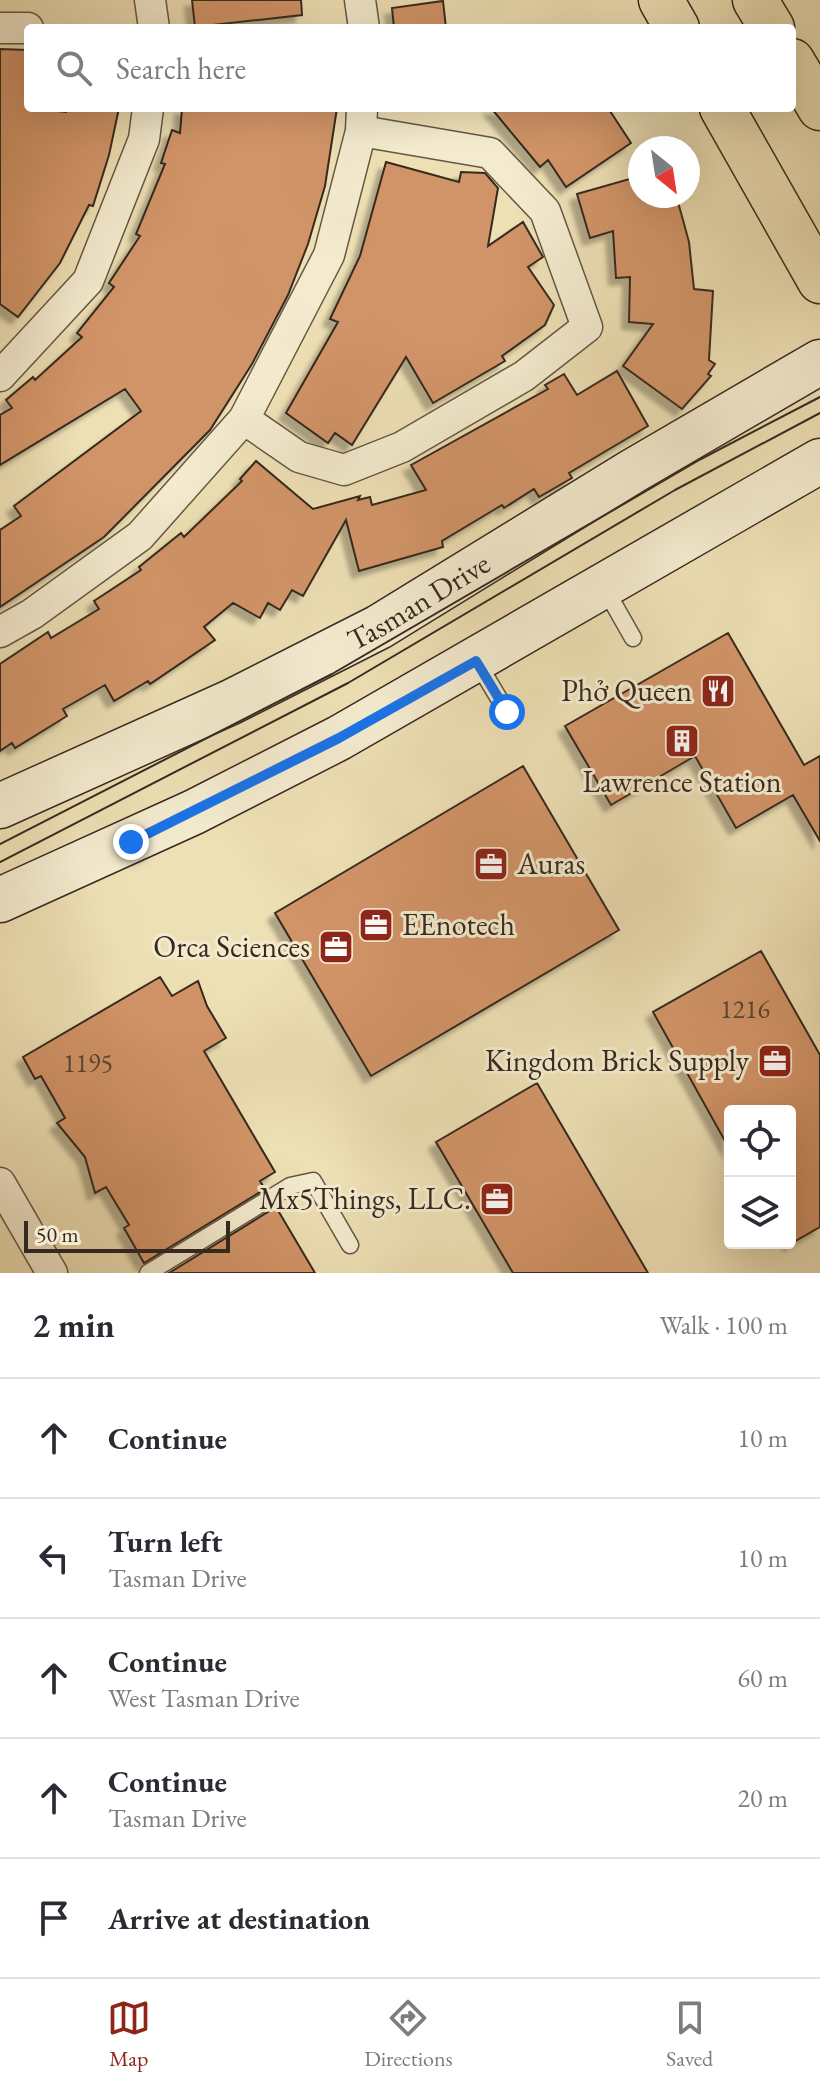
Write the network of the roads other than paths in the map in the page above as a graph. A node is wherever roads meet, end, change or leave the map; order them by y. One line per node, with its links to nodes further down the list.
1 (150, 0): 4 (street)
2 (661, 0): 5 (highway)
3 (755, 0): 6 (highway)
4 (153, 24)
5 (675, 24)
6 (770, 24)
7 (0, 28): 8 (street)
8 (24, 28)
9 (796, 68): 10 (highway)
10 (820, 108)
11 (147, 112): 16 (street)
12 (724, 112): 14 (highway)
13 (362, 120): 17 (street); 17 (street)
14 (820, 281)
15 (820, 362): 24 (main road, Tasman Drive)
16 (0, 376)
17 (244, 419): 20 (street)
18 (820, 461): 19 (main road)
19 (603, 585): 21 (lane); 22 (main road)
20 (0, 632)
21 (633, 638)
22 (476, 661): 23 (lane); 25 (main road)
23 (507, 712)
24 (0, 806)
25 (0, 900)
26 (0, 1183): 28 (street)
27 (350, 1245): 29 (lane)
28 (52, 1273)
29 (148, 1273)

